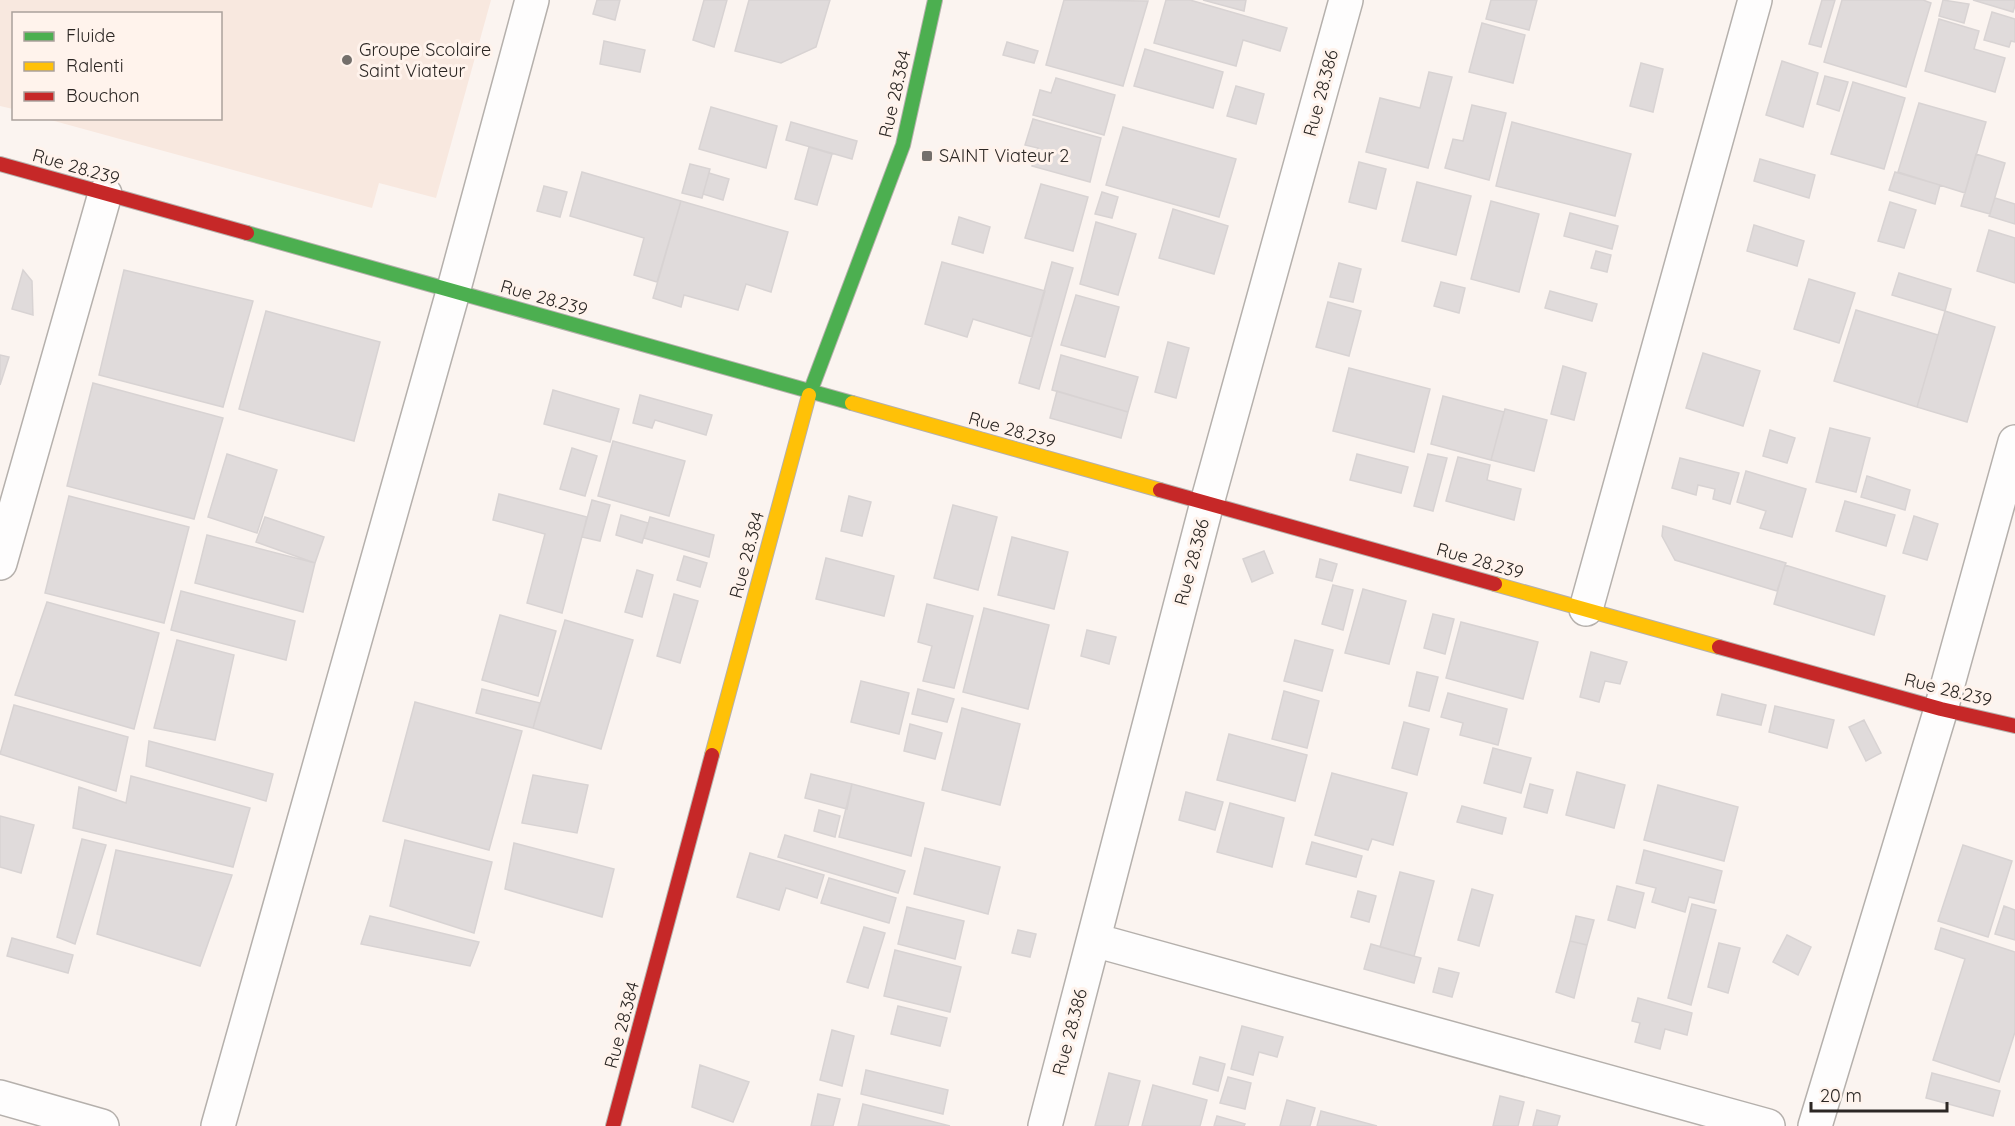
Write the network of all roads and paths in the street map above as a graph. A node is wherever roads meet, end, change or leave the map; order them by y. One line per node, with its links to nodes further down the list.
1 (532, 0): 7 (street)
2 (935, 0): 8 (street, Rue 28.384)
3 (1346, 0): 10 (street, Rue 28.386)
4 (1755, 0): 12 (street)
5 (0, 164): 6 (street, Rue 28.239)
6 (105, 194): 7 (street, Rue 28.239); 11 (street)
7 (453, 292): 8 (street, Rue 28.239); 18 (street)
8 (810, 392): 10 (street, Rue 28.239); 19 (street, Rue 28.384)
9 (2015, 442): 13 (street)
10 (1208, 503): 12 (street, Rue 28.239); 15 (street, Rue 28.386)
11 (0, 563)
12 (1586, 609): 13 (street, Rue 28.239)
13 (1941, 709): 14 (street, Rue 28.239); 22 (street)
14 (2015, 726)
15 (1094, 940): 20 (street, Rue 28.386); 21 (street)
16 (0, 1097): 17 (street)
17 (102, 1126)
18 (218, 1126)
19 (613, 1126)
20 (1045, 1126)
21 (1768, 1126)
22 (1815, 1126)

